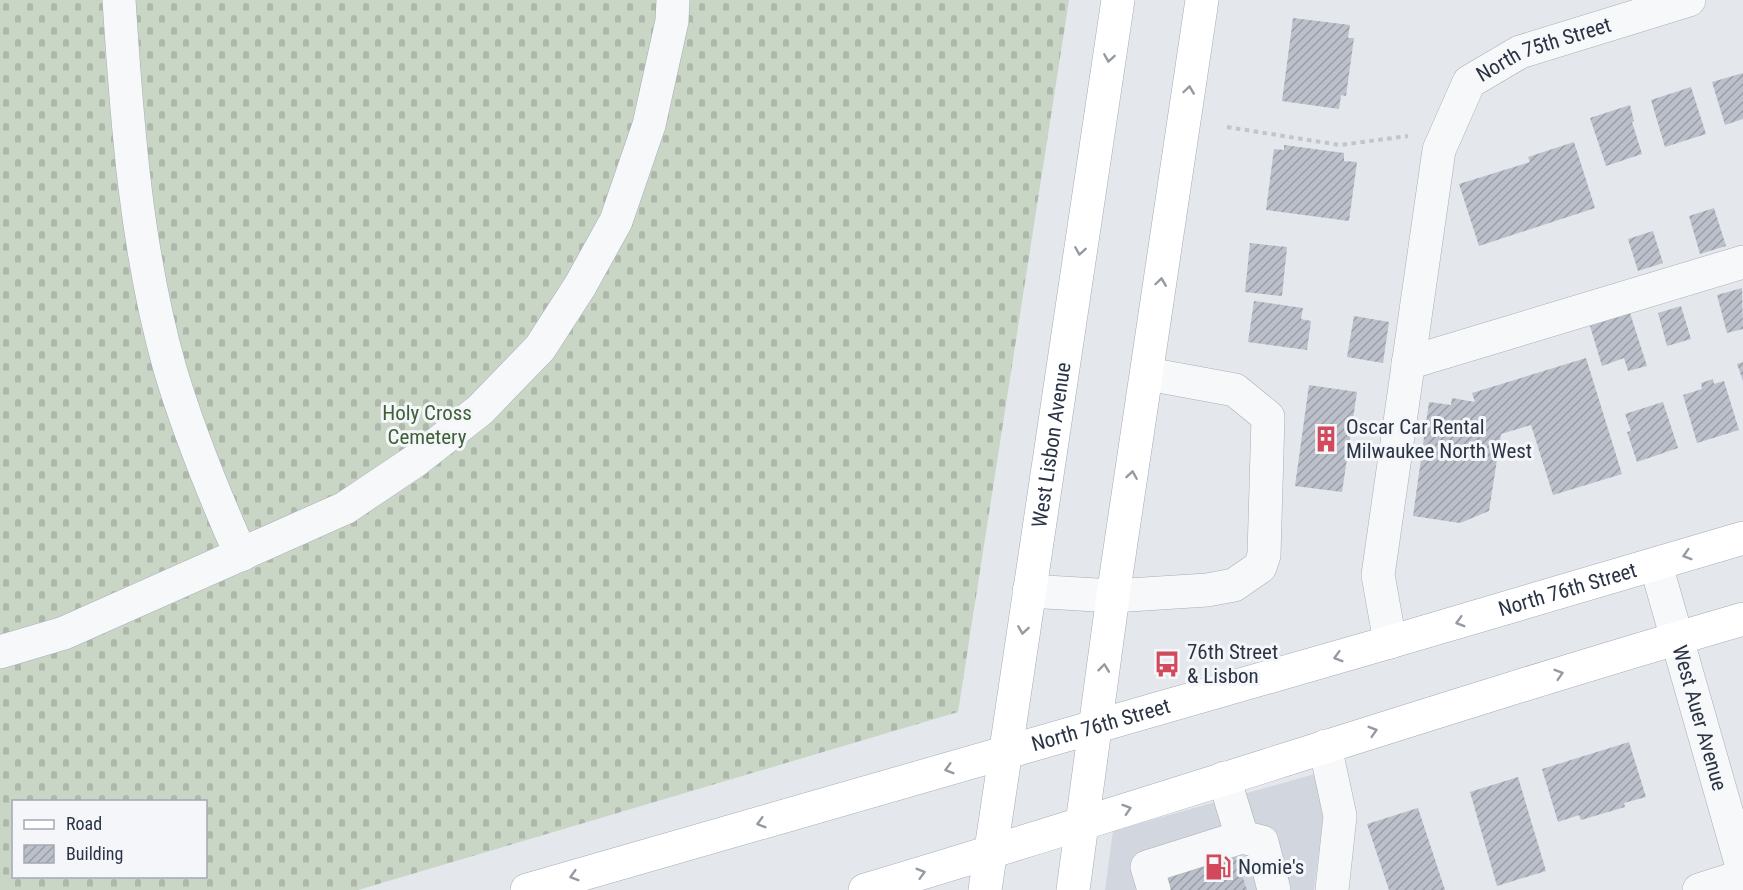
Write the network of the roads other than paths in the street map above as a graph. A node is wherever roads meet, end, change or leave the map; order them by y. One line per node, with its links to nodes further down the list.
1 (119, 0): 10 (street)
2 (673, 0): 10 (street)
3 (1118, 0): 12 (main road, West Lisbon Avenue, one-way to 12)
4 (1202, 0): 8 (main road, one-way to 4)
5 (1689, 0): 7 (street, North 75th Street)
6 (1743, 262): 7 (street)
7 (1408, 363): 16 (street)
8 (1148, 374): 13 (main road, one-way to 8); 13 (street)
9 (1743, 538): 11 (main road, North 76th Street, one-way to 11)
10 (242, 555): 17 (street)
11 (1656, 565): 15 (street, West Auer Avenue); 16 (main road, North 76th Street, one-way to 16)
12 (1029, 591): 13 (street); 20 (main road, West Lisbon Avenue, one-way to 20)
13 (1113, 596): 18 (main road, one-way to 13)
14 (1743, 619): 15 (main road)
15 (1676, 639): 19 (main road, one-way to 15); 25 (street, West Auer Avenue)
16 (1390, 642): 18 (main road, North 76th Street, one-way to 18)
17 (0, 652)
18 (1096, 726): 20 (main road, North 76th Street); 22 (main road)
19 (1325, 746): 21 (main road); 33 (street)
20 (1005, 753): 24 (main road, West Lisbon Avenue); 28 (main road, North 76th Street, one-way to 28)
21 (1224, 778): 22 (main road, one-way to 21); 23 (street)
22 (1081, 824): 24 (main road); 31 (main road)
23 (1242, 837): 27 (street); 32 (street)
24 (990, 853): 29 (main road, one-way to 24); 30 (main road, West Lisbon Avenue)
25 (1743, 870)
26 (1743, 876): 34 (street)
27 (1268, 888)
28 (527, 890)
29 (865, 890)
30 (986, 890)
31 (1073, 890)
32 (1154, 890)
33 (1332, 890)
34 (1699, 890)

